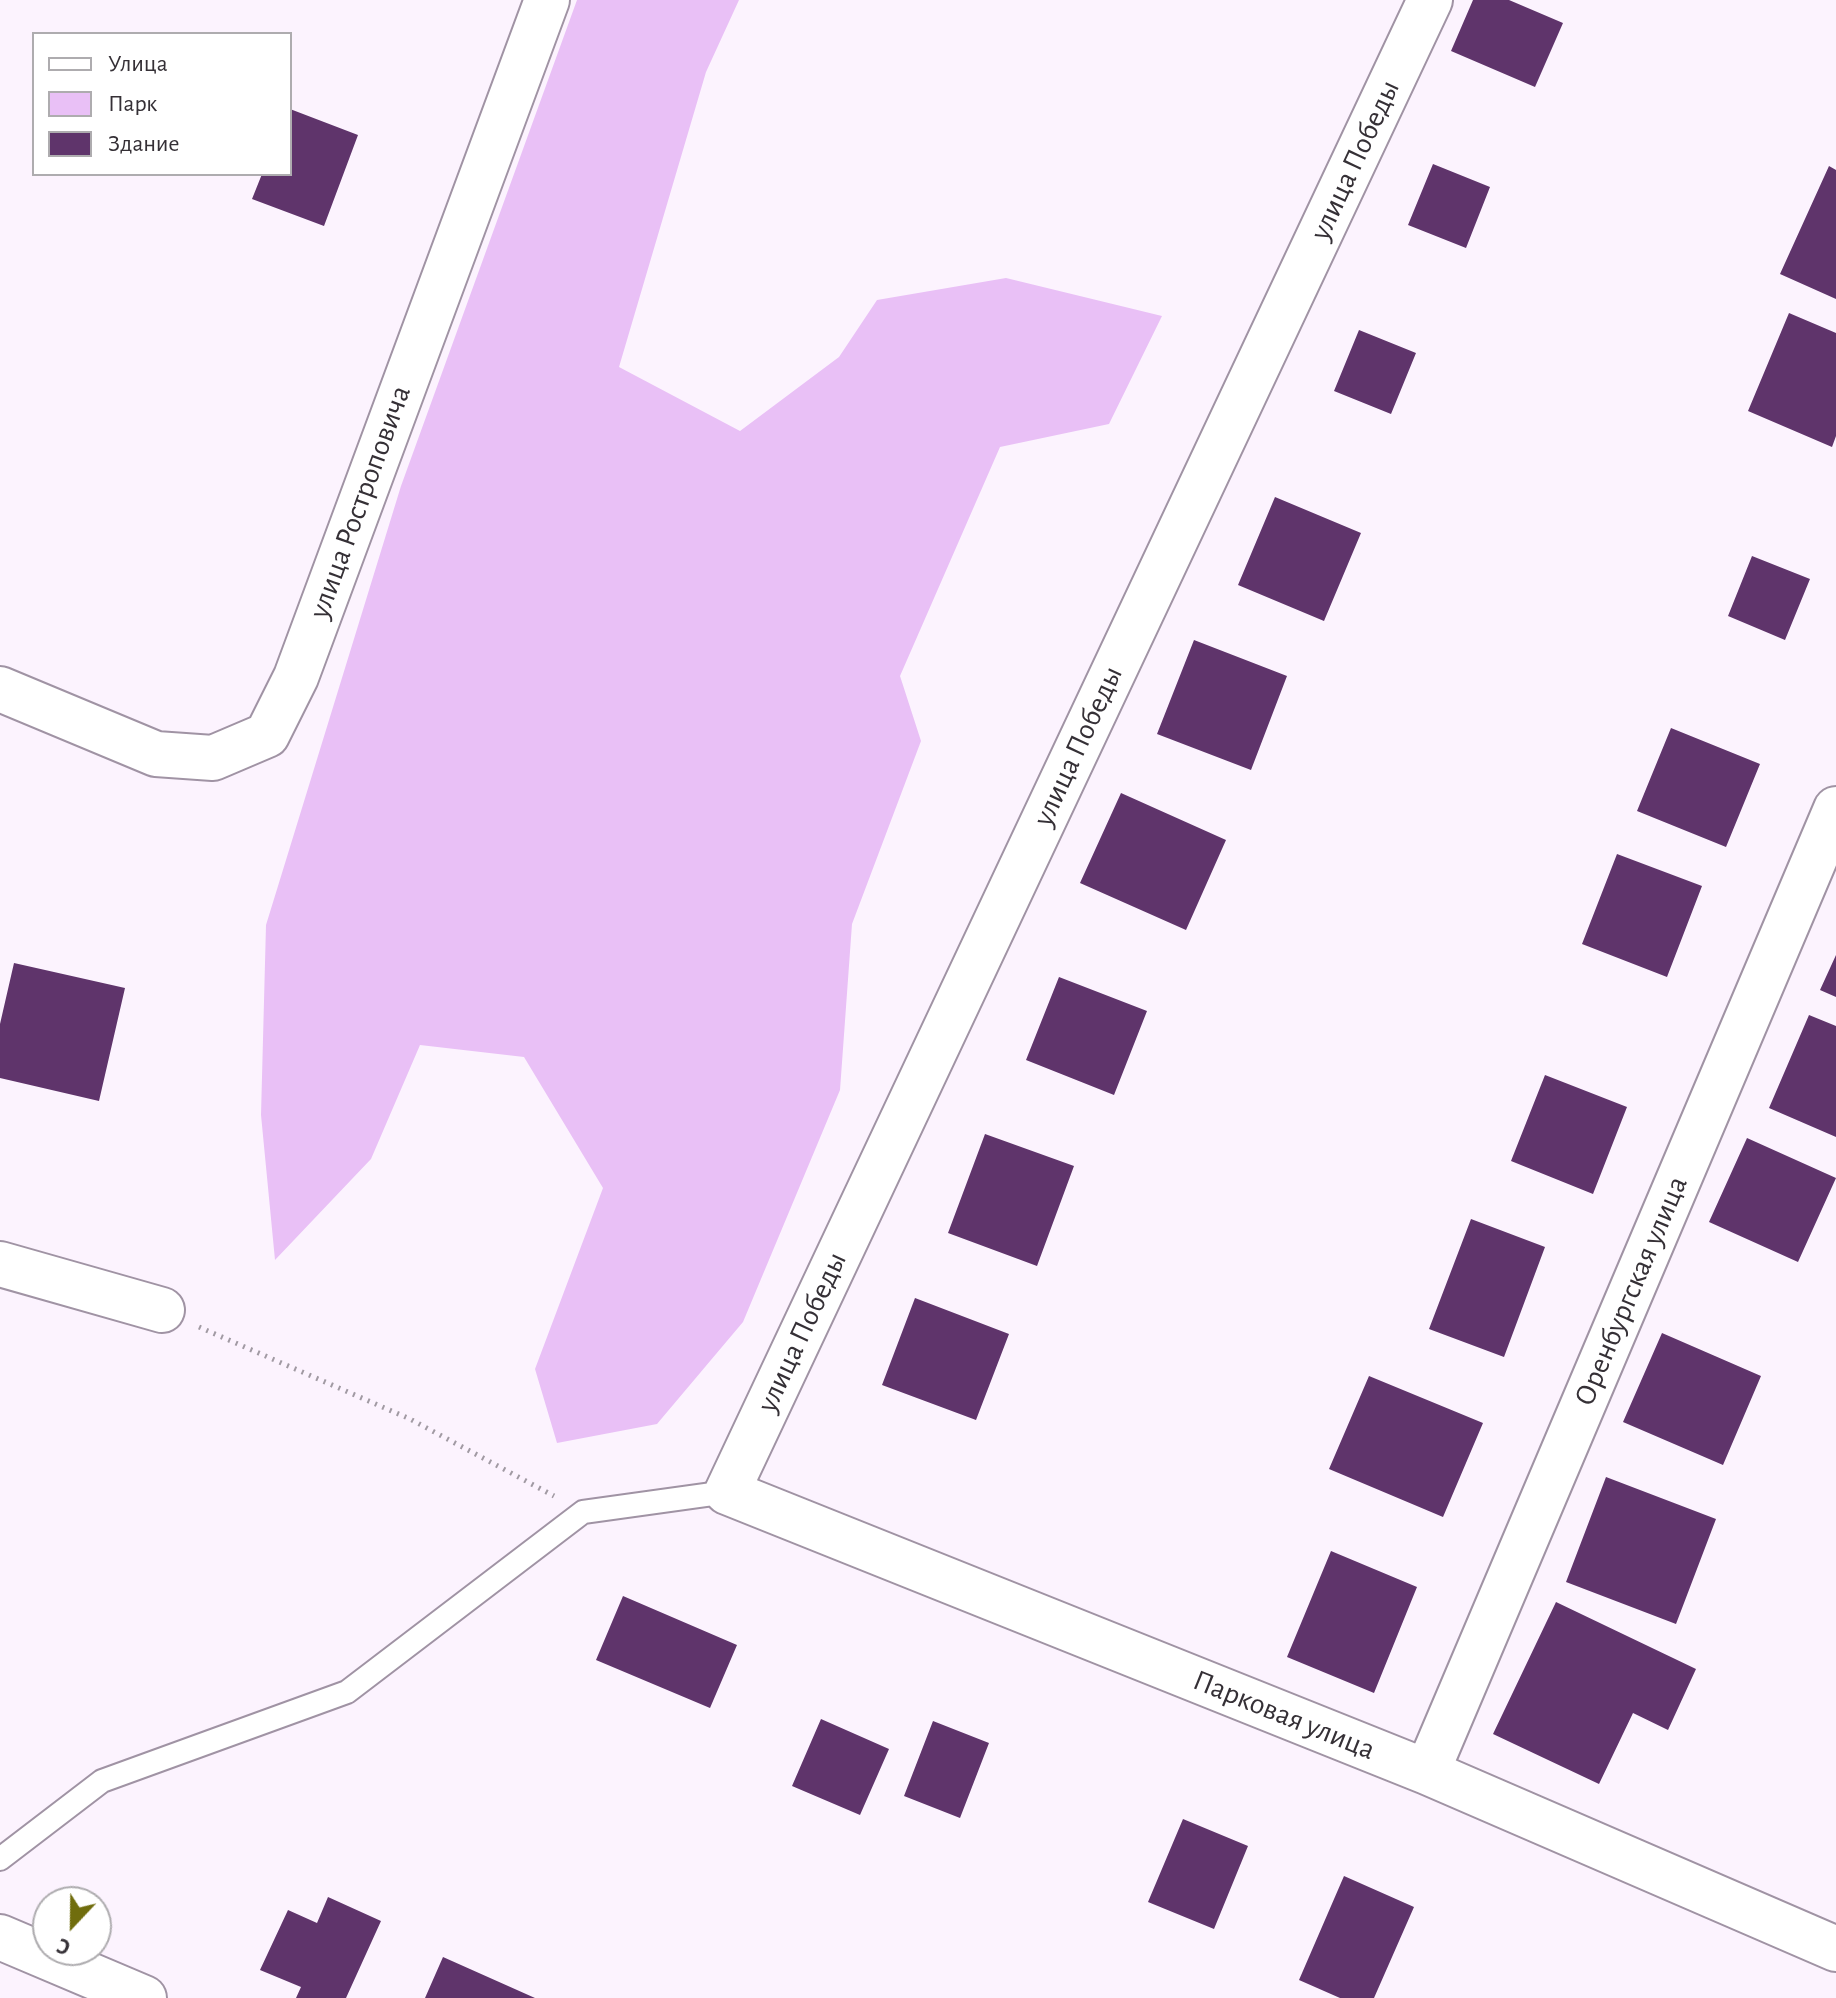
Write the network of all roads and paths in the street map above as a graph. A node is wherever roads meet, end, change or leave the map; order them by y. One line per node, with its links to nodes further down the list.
1 (547, 0): 3 (street, улица Ростроповича)
2 (1430, 0): 7 (street, улица Победы)
3 (0, 689)
4 (1836, 809): 9 (street, Оренбургская улица)
5 (0, 1264): 6 (street)
6 (162, 1310): 8 (path)
7 (727, 1492): 8 (lane); 9 (street, Парковая улица)
8 (583, 1512): 10 (lane)
9 (1427, 1772): 12 (street, Парковая улица)
10 (0, 1859)
11 (0, 1937): 13 (street)
12 (1836, 1949)
13 (144, 1998)

